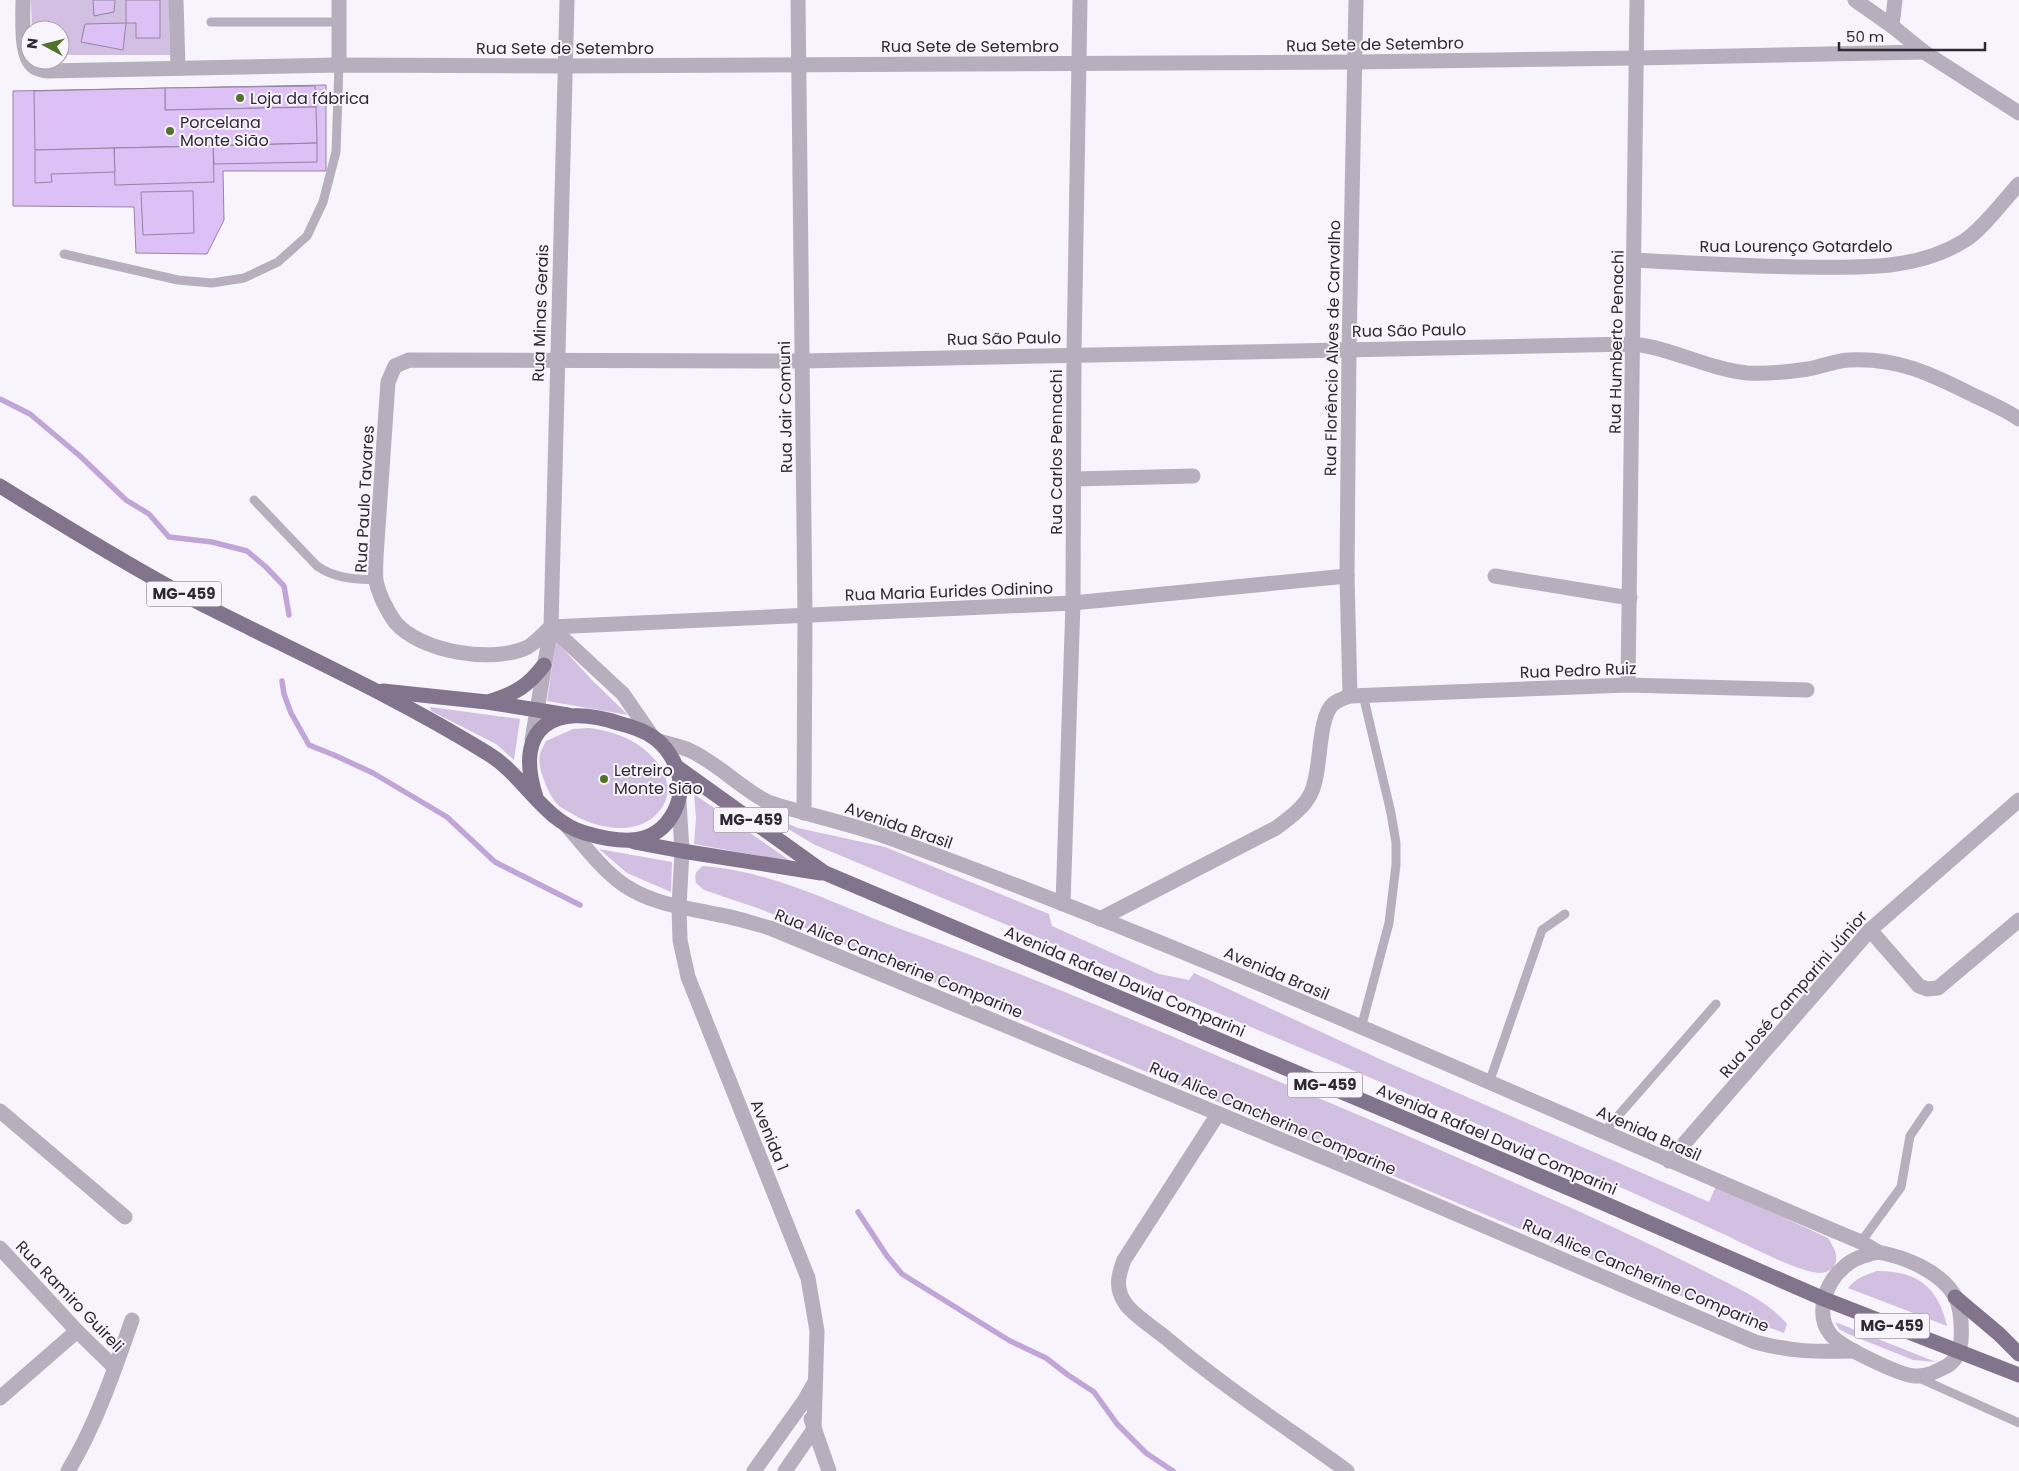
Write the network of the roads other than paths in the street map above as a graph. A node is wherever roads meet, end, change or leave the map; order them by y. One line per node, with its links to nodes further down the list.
1 (23, 0): 21 (street, Rua Sete de Setembro)
2 (176, 0): 21 (street)
3 (339, 0): 12 (street)
4 (567, 0): 20 (street, Rua Minas Gerais)
5 (798, 0): 19 (street, Rua Jair Comuni)
6 (1080, 0): 17 (street, Rua Carlos Pennachi)
7 (1356, 0): 16 (street, Rua Florêncio Alves de Carvalho)
8 (1637, 0): 15 (street, Rua Humberto Penachi)
9 (1855, 0): 13 (street)
10 (1895, 0): 13 (street)
11 (210, 22): 12 (lane)
12 (339, 22): 18 (street)
13 (1892, 26): 14 (street)
14 (1924, 52): 15 (street, Rua Sete de Setembro); 22 (street)
15 (1637, 58): 16 (street, Rua Sete de Setembro); 25 (street, Rua Humberto Penachi)
16 (1355, 62): 17 (street, Rua Sete de Setembro); 27 (street, Rua Florêncio Alves de Carvalho)
17 (1079, 63): 19 (street, Rua Sete de Setembro); 28 (street, Rua Carlos Pennachi)
18 (340, 65): 20 (street, Rua Sete de Setembro); 21 (street, Rua Sete de Setembro); 24 (lane)
19 (798, 65): 20 (street, Rua Sete de Setembro); 30 (street, Rua Jair Comuni)
20 (565, 66): 29 (street, Rua Minas Gerais)
21 (178, 68)
22 (2019, 113)
23 (2019, 184): 25 (street, Rua Lourenço Gotardelo)
24 (64, 254)
25 (1634, 260): 26 (street, Rua Humberto Penachi)
26 (1633, 344): 27 (street, Rua São Paulo); 32 (street, Rua São Paulo); 40 (street, Rua Humberto Penachi)
27 (1348, 349): 28 (street, Rua São Paulo); 37 (street, Rua Florêncio Alves de Carvalho)
28 (1074, 354): 30 (street, Rua São Paulo); 34 (street, Rua Carlos Pennachi)
29 (557, 360): 30 (street, Rua São Paulo); 31 (street, Rua São Paulo); 43 (street, Rua Minas Gerais)
30 (802, 361): 42 (street, Rua Jair Comuni)
31 (388, 382): 39 (street, Rua Paulo Tavares)
32 (2019, 420)
33 (1193, 476): 34 (street)
34 (1074, 479): 41 (street, Rua Carlos Pennachi)
35 (0, 486): 46 (main road, Avenida Rafael David Comparini / MG-459)
36 (254, 500): 39 (lane)
37 (1347, 576): 41 (street, Rua Maria Eurides Odinino); 48 (street, Rua Florêncio Alves de Carvalho)
38 (1495, 576): 40 (street)
39 (376, 580): 43 (street, Rua Paulo Tavares)
40 (1630, 598): 45 (street, Rua Humberto Penachi)
41 (1073, 603): 42 (street, Rua Maria Eurides Odinino); 63 (street, Rua Carlos Pennachi)
42 (805, 614): 43 (street, Rua Maria Eurides Odinino); 58 (street, Rua Jair Comuni)
43 (551, 626): 44 (street, Rua Minas Gerais); 52 (street)
44 (544, 665): 49 (main road); 50 (street, Rua Minas Gerais)
45 (1628, 685): 47 (street, Rua Pedro Ruiz); 48 (street, Rua Pedro Ruiz)
46 (374, 690): 49 (main road, Avenida Rafael David Comparini / MG-459); 55 (main road, Avenida Rafael David Comparini / MG-459)
47 (1807, 690)
48 (1356, 696): 66 (street); 70 (lane)
49 (487, 702): 50 (main road, Avenida Rafael David Comparini / MG-459)
50 (536, 709): 51 (main road, Avenida Rafael David Comparini / MG-459); 53 (street, Rua Minas Gerais)
51 (568, 715): 52 (main road, Avenida Rafael David Comparini / MG-459); 53 (main road, Avenida Rafael David Comparini / MG-459)
52 (655, 739): 54 (main road, Avenida Rafael David Comparini / MG-459); 58 (street, Avenida Brasil)
53 (532, 740): 55 (main road, Avenida Rafael David Comparini / MG-459)
54 (677, 767): 57 (main road, Avenida Rafael David Comparini / MG-459); 62 (main road, Avenida Rafael David Comparini / MG-459)
55 (536, 798): 59 (main road, Avenida Rafael David Comparini / MG-459)
56 (2019, 800): 68 (street, Rua José Camparini Júnior)
57 (679, 802): 60 (main road, Avenida Rafael David Comparini / MG-459); 61 (street, Avenida 1)
58 (804, 813): 63 (street, Avenida Brasil)
59 (566, 825): 60 (main road, Avenida Rafael David Comparini / MG-459); 64 (street, Rua Alice Cancherine Comparine)
60 (630, 841): 61 (main road, Avenida Rafael David Comparini / MG-459)
61 (682, 851): 62 (main road, Avenida Rafael David Comparini / MG-459); 64 (street, Avenida 1)
62 (825, 873): 82 (main road, Avenida Rafael David Comparini / MG-459)
63 (1063, 904): 66 (street, Avenida Brasil)
64 (678, 907): 74 (street, Rua Alice Cancherine Comparine); 91 (street, Avenida 1)
65 (1565, 914): 71 (lane)
66 (1100, 918): 70 (street, Avenida Brasil)
67 (2019, 920): 68 (street)
68 (1870, 930): 76 (street, Rua José Camparini Júnior)
69 (1716, 1004): 75 (lane)
70 (1361, 1028): 71 (street, Avenida Brasil)
71 (1490, 1083): 75 (street, Avenida Brasil)
72 (1929, 1108): 78 (lane)
73 (0, 1111): 77 (street)
74 (1218, 1114): 85 (street, Rua Alice Cancherine Comparine); 100 (street)
75 (1604, 1132): 76 (street, Avenida Brasil)
76 (1669, 1162): 78 (street, Avenida Brasil)
77 (125, 1217)
78 (1861, 1242): 80 (street, Avenida Brasil)
79 (0, 1248): 84 (street, Rua Ramiro Guireli)
80 (1878, 1252): 81 (street, Avenida Brasil); 82 (street, MG-459)
81 (1955, 1297): 86 (street); 87 (main road)
82 (1824, 1299): 85 (street, MG-459); 86 (main road, Avenida Rafael David Comparini / MG-459)
83 (132, 1320): 88 (street)
84 (77, 1331): 88 (street, Rua Ramiro Guireli); 92 (street)
85 (1854, 1350): 90 (street, MG-459)
86 (1959, 1352): 89 (main road, Avenida Rafael David Comparini / MG-459); 90 (street)
87 (2019, 1354)
88 (115, 1368): 96 (street)
89 (2019, 1375)
90 (1915, 1376): 94 (lane)
91 (817, 1379): 93 (street); 95 (street, Avenida 1)
92 (0, 1398)
93 (804, 1401): 95 (street); 97 (street)
94 (2019, 1423)
95 (814, 1428): 98 (street); 99 (street)
96 (68, 1471)
97 (754, 1471)
98 (785, 1471)
99 (829, 1471)
100 (1346, 1471)

